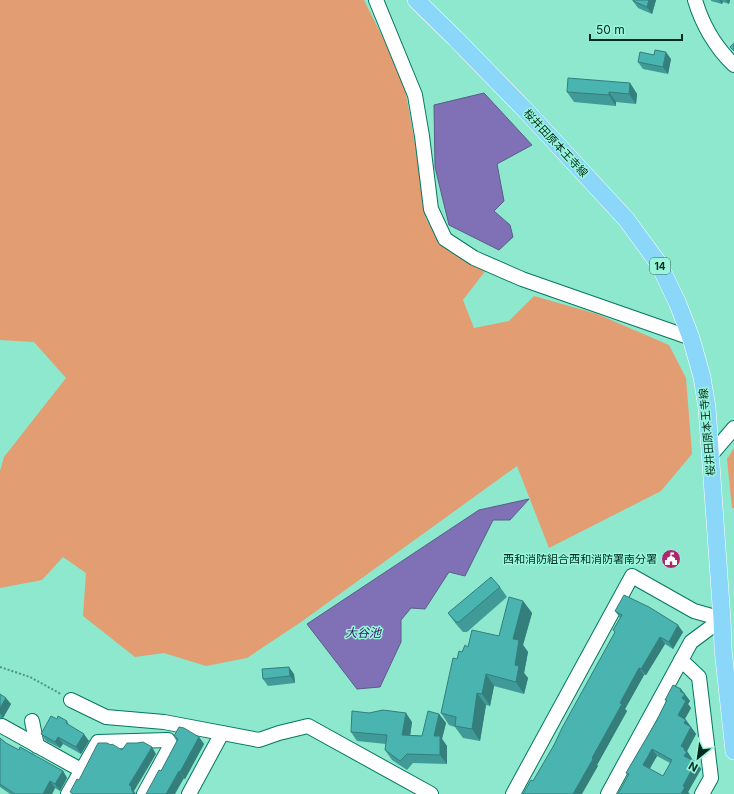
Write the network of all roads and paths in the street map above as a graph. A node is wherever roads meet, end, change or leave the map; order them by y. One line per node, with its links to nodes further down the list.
1 (376, 0): 5 (street)
2 (416, 0): 5 (main road, 桜井田原本王寺線 / 14)
3 (695, 0): 4 (street)
4 (734, 65)
5 (691, 338): 7 (main road, 桜井田原本王寺線 / 14)
6 (734, 428): 7 (street)
7 (710, 456): 8 (main road, 桜井田原本王寺線 / 14)
8 (728, 616): 9 (street); 16 (main road, 桜井田原本王寺線 / 14); 22 (street)
9 (681, 660): 23 (street); 24 (street)
10 (0, 667): 11 (path)
11 (71, 700): 14 (street)
12 (32, 721): 15 (street)
13 (2, 726): 15 (street)
14 (222, 733): 20 (street); 21 (street)
15 (37, 746): 17 (street)
16 (734, 751)
17 (81, 770): 18 (street); 19 (street)
18 (68, 794)
19 (144, 794)
20 (189, 794)
21 (431, 794)
22 (513, 794)
23 (608, 794)
24 (702, 794)

